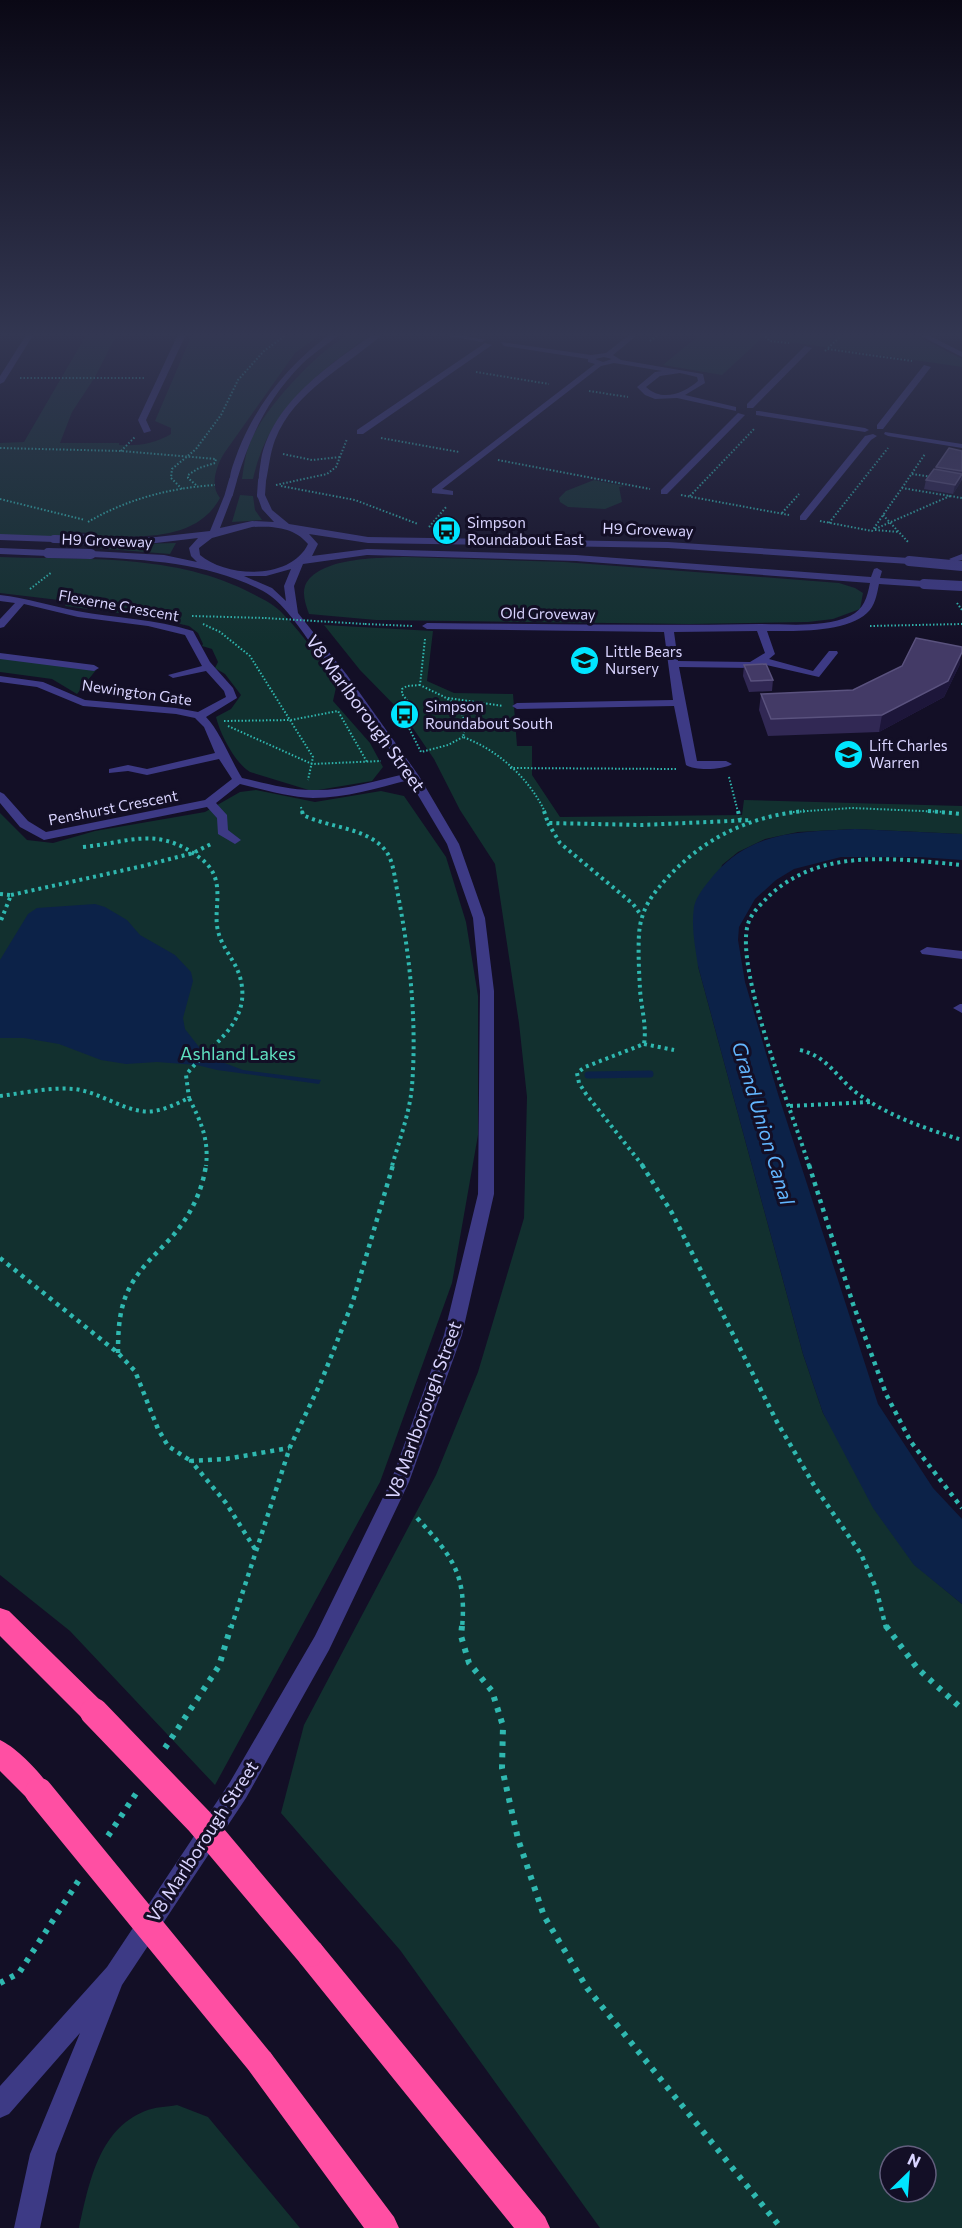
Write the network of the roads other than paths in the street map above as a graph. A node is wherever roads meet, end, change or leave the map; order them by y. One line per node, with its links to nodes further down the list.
1 (247, 436): 12 (street, bridge)
2 (272, 436): 11 (street, bridge)
3 (505, 436): 9 (street)
4 (720, 436): 8 (street)
5 (873, 436): 6 (street); 10 (street)
6 (891, 438): 7 (street)
7 (962, 446)
8 (664, 492)
9 (450, 494)
10 (802, 518)
11 (294, 528): 12 (street, H9 Groveway); 15 (street, H9 Groveway); 17 (street)
12 (212, 533): 13 (street, H9 Groveway, bridge); 19 (street)
13 (0, 537)
14 (0, 551): 19 (street, H9 Groveway, bridge)
15 (831, 555): 16 (street, H9 Groveway); 21 (street)
16 (890, 559): 18 (street, H9 Groveway, bridge); 21 (street, Old Groveway)
17 (301, 561): 20 (street, H9 Groveway); 21 (street, H9 Groveway); 25 (street)
18 (959, 561)
19 (212, 568): 20 (street, H9 Groveway)
20 (227, 572): 25 (street, V8 Marlborough Street)
21 (875, 577): 22 (street, H9 Groveway, bridge); 28 (street, Old Groveway)
22 (962, 586)
23 (0, 598): 24 (street, Flexerne Crescent)
24 (23, 600): 26 (street); 34 (street, Flexerne Crescent)
25 (293, 613): 44 (street, V8 Marlborough Street)
26 (0, 625)
27 (427, 626): 29 (street, Old Groveway)
28 (761, 627): 29 (street, Old Groveway); 32 (street)
29 (669, 629): 33 (street)
30 (833, 653): 32 (street)
31 (0, 656): 35 (street)
32 (760, 660): 33 (street)
33 (675, 664): 38 (street)
34 (209, 667): 36 (street); 40 (street, Flexerne Crescent)
35 (94, 668)
36 (173, 675)
37 (0, 679): 40 (street, Newington Gate)
38 (679, 703): 39 (street); 42 (street)
39 (517, 706)
40 (199, 716): 41 (street, Newington Gate)
41 (222, 755): 43 (street); 45 (street, Newington Gate)
42 (726, 764)
43 (113, 771)
44 (413, 776): 45 (street); 53 (street, V8 Marlborough Street)
45 (238, 780): 47 (street, Penshurst Crescent)
46 (0, 796): 47 (street, Penshurst Crescent)
47 (209, 803): 48 (street)
48 (230, 837)
49 (927, 951): 50 (street)
50 (962, 956)
51 (0, 1619): 57 (highway, bridge)
52 (0, 1753): 56 (highway, bridge)
53 (115, 1976): 54 (street, V8 Marlborough Street); 55 (street, V8 Marlborough Street)
54 (0, 2105)
55 (27, 2228)
56 (383, 2228)
57 (534, 2228)

